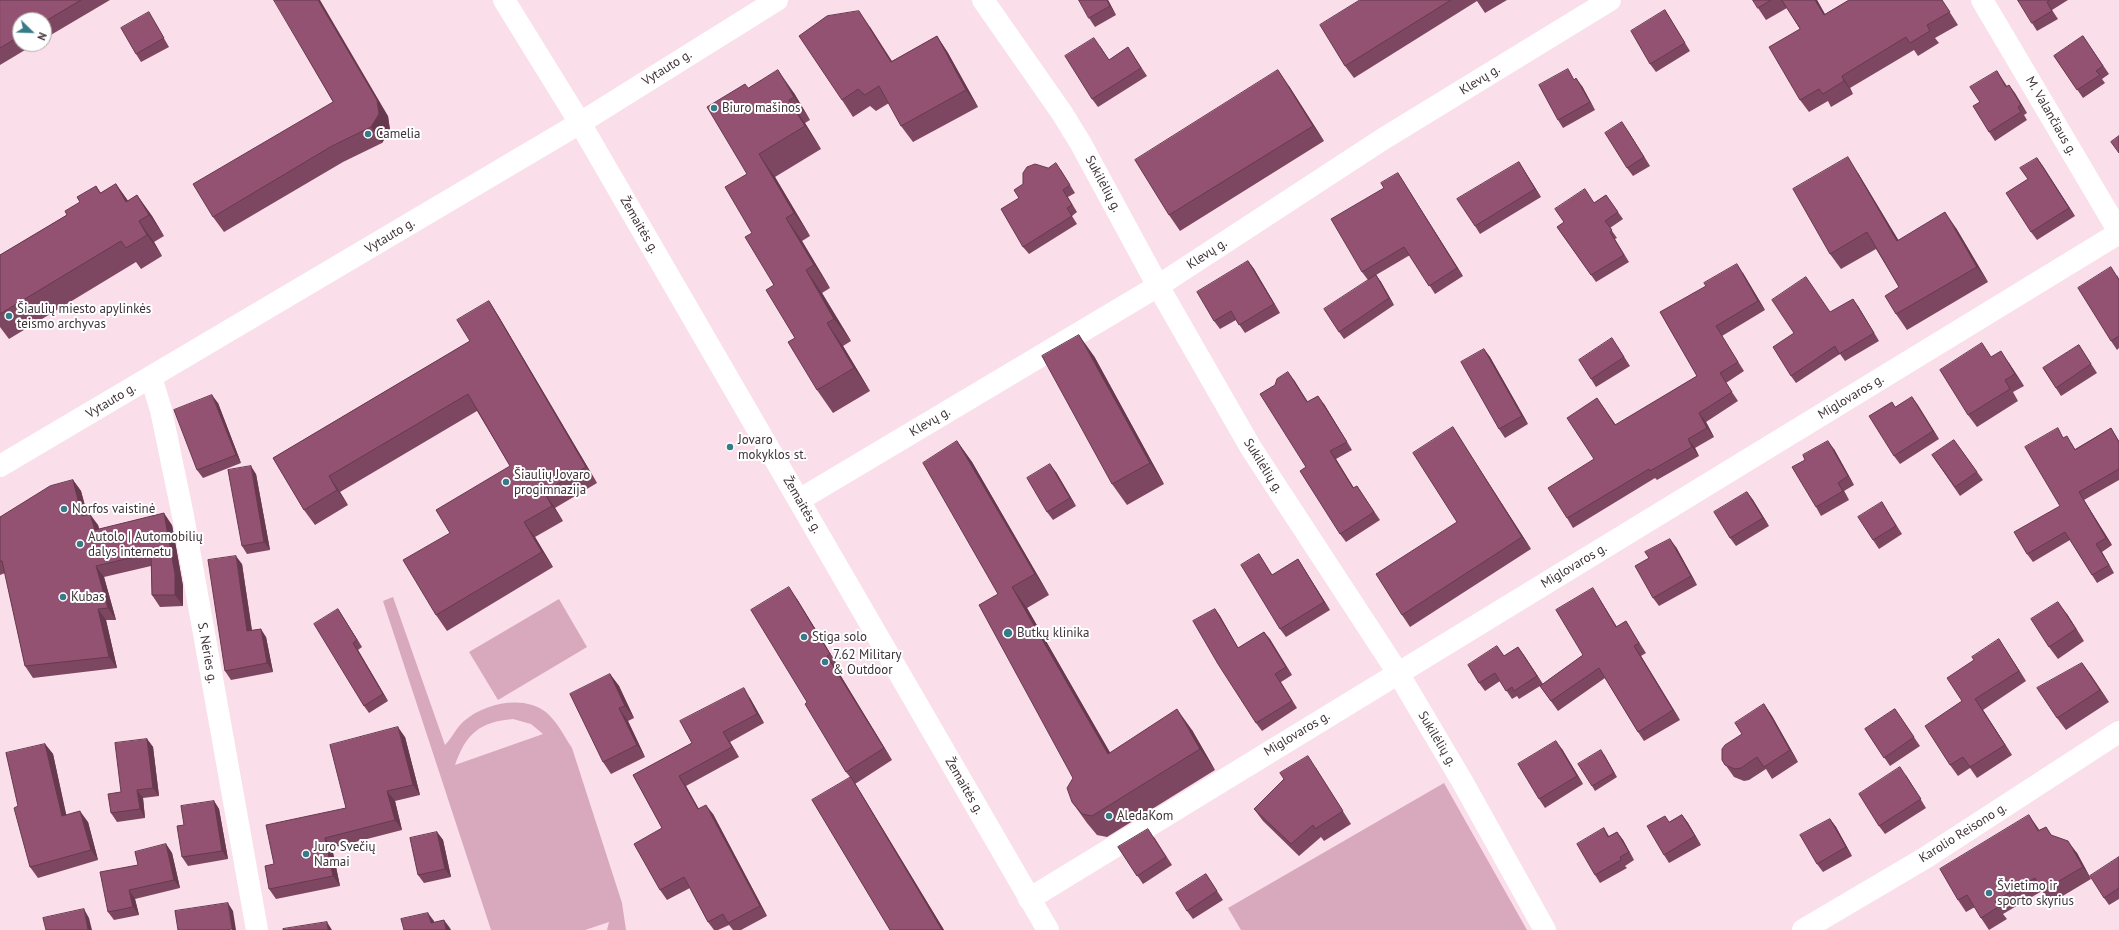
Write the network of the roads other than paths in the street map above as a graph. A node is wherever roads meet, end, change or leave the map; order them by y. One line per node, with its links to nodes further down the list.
1 (504, 0): 6 (main road, Žemaitės g.)
2 (776, 0): 6 (main road, Vytauto g.)
3 (983, 0): 8 (main road, Sukilėlių g.)
4 (1610, 0): 8 (main road, Klevų g.)
5 (1982, 0): 7 (main road, M. Valančiaus g.)
6 (580, 123): 9 (main road, Vytauto g.); 11 (main road, Žemaitės g.)
7 (2119, 233): 12 (main road, Miglovaros g.)
8 (1158, 286): 11 (main road, Klevų g.); 12 (main road, Sukilėlių g.)
9 (151, 377): 10 (main road, Vytauto g.); 15 (main road, S. Nėries g.)
10 (0, 466)
11 (799, 500): 14 (main road, Žemaitės g.)
12 (1398, 673): 14 (main road, Miglovaros g.); 17 (main road, Sukilėlių g.)
13 (2119, 732): 18 (main road, Karolio Reisono g.)
14 (1029, 898): 16 (main road, Žemaitės g.)
15 (257, 930)
16 (1048, 930)
17 (1545, 930)
18 (1803, 930)

